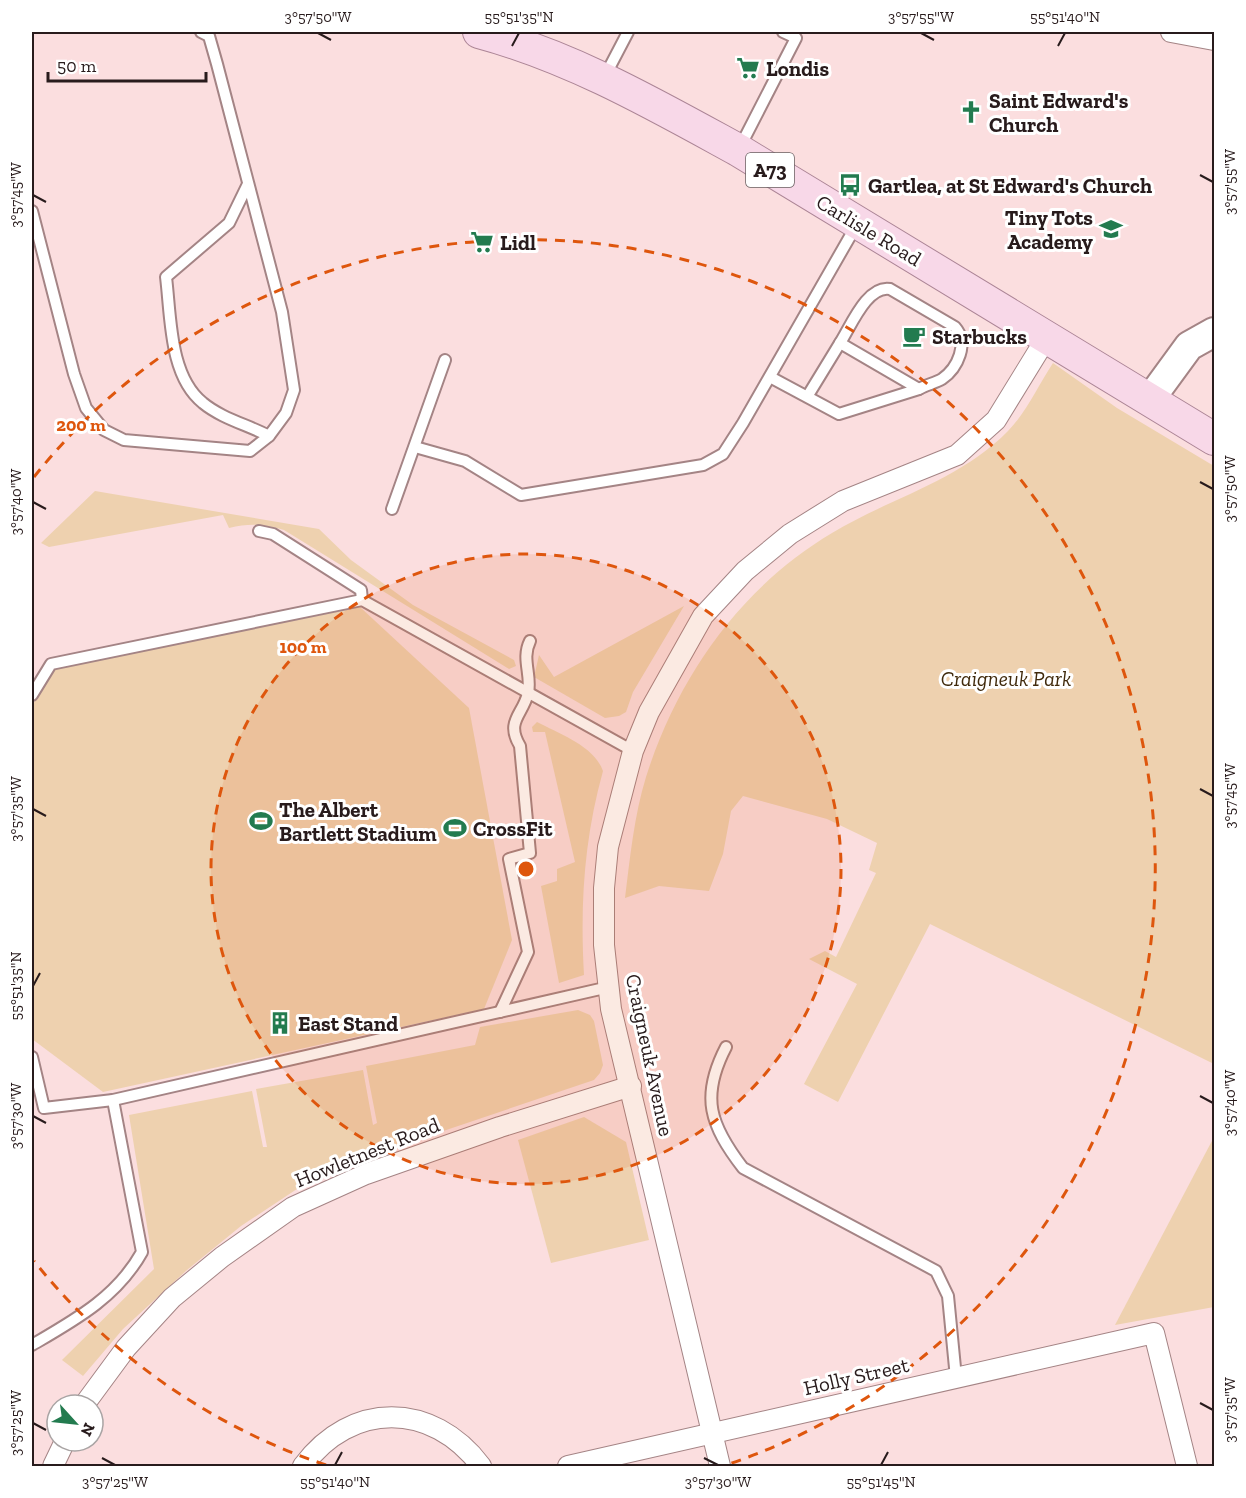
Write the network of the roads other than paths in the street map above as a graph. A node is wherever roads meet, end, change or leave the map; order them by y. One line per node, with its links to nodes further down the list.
1 (201, 32): 9 (lane)
2 (478, 32): 7 (main road, Carlisle Road / A73)
3 (628, 32): 7 (lane)
4 (783, 32): 8 (lane)
5 (1170, 32): 6 (street)
6 (1215, 40)
7 (604, 78): 8 (main road, Carlisle Road / A73)
8 (738, 150): 11 (main road, Carlisle Road / A73)
9 (248, 184): 20 (lane); 20 (lane)
10 (32, 211): 20 (lane)
11 (858, 223): 13 (main road, Carlisle Road / A73); 16 (lane)
12 (1215, 332): 19 (street)
13 (1047, 337): 19 (main road, Carlisle Road / A73); 29 (street, Craigneuk Avenue)
14 (840, 343): 17 (lane); 17 (lane); 18 (lane)
15 (445, 360): 22 (lane)
16 (770, 376): 18 (lane); 22 (lane)
17 (919, 388): 18 (lane)
18 (807, 397)
19 (1151, 398): 21 (main road, Carlisle Road / A73)
20 (269, 436)
21 (1215, 439)
22 (415, 447): 23 (lane)
23 (392, 509)
24 (259, 531): 25 (lane)
25 (362, 600): 27 (lane); 28 (lane)
26 (530, 641): 27 (lane)
27 (528, 693): 29 (lane); 31 (lane)
28 (32, 695)
29 (633, 751): 30 (street, Craigneuk Avenue)
30 (609, 987): 31 (lane); 34 (street, Craigneuk Avenue)
31 (500, 1012): 35 (lane)
32 (726, 1047): 37 (lane)
33 (32, 1058): 35 (lane)
34 (631, 1086): 38 (street, Howletnest Road); 39 (street, Craigneuk Avenue)
35 (113, 1100): 36 (lane)
36 (32, 1345)
37 (956, 1378): 39 (street, Holly Street); 46 (street, Holly Street)
38 (93, 1393)
39 (713, 1434): 44 (street, Holly Street); 45 (street, Craigneuk Avenue)
40 (59, 1453): 41 (street)
41 (53, 1467)
42 (303, 1467): 43 (street)
43 (481, 1467)
44 (567, 1467)
45 (720, 1467)
46 (1187, 1467)

